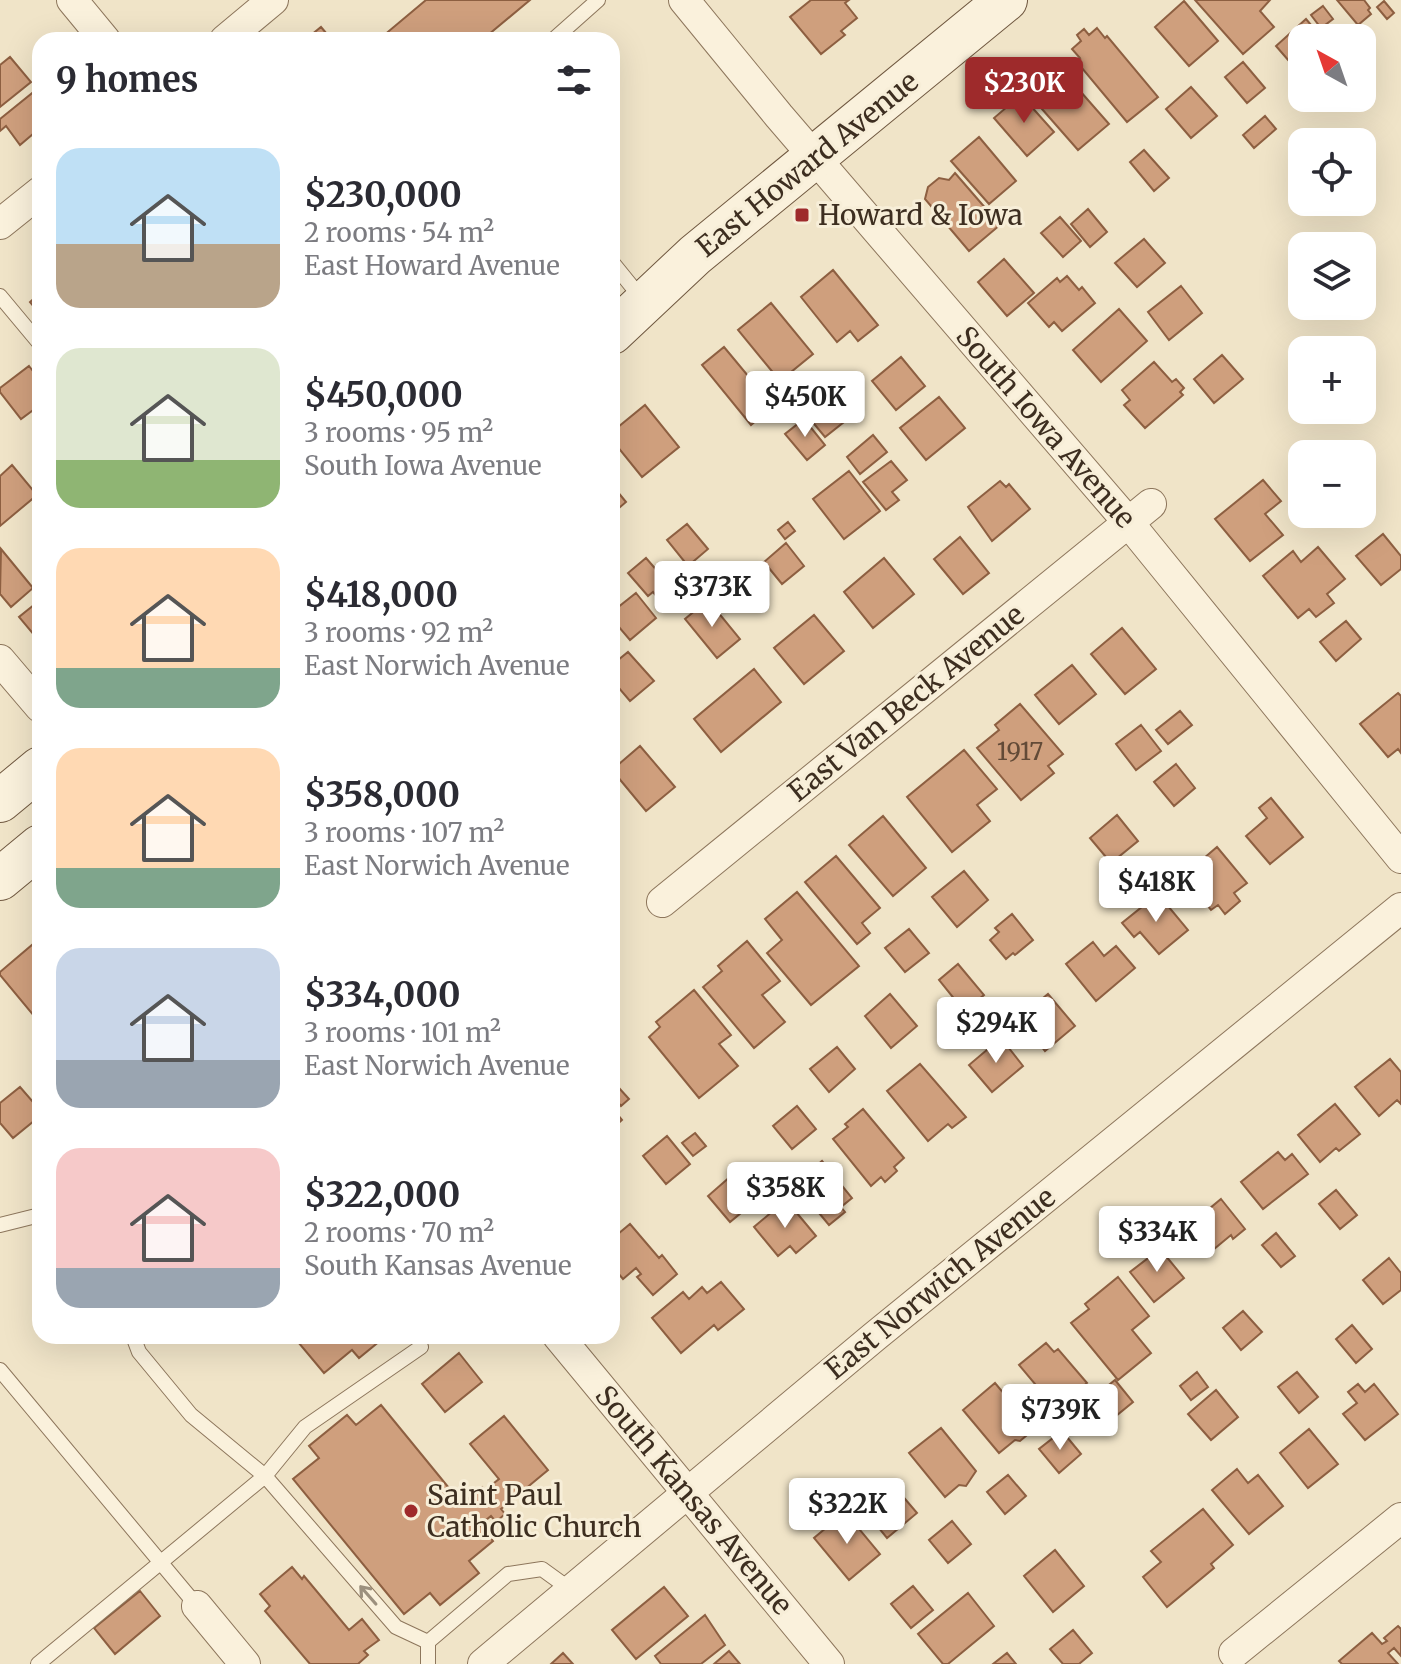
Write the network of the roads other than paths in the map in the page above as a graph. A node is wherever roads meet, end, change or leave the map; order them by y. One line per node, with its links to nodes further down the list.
1 (72, 0): 6 (street)
2 (273, 0): 7 (street)
3 (598, 0): 8 (lane)
4 (684, 0): 9 (street, South Iowa Avenue)
5 (1006, 0): 9 (main road, East Howard Avenue)
6 (98, 32)
7 (235, 32)
8 (562, 32)
9 (815, 158): 14 (main road, East Howard Avenue); 17 (street, South Iowa Avenue)
10 (32, 198): 11 (street)
11 (0, 224)
12 (620, 272): 14 (lane)
13 (0, 296): 16 (lane)
14 (645, 303): 15 (main road, East Howard Avenue)
15 (620, 326)
16 (32, 334)
17 (1140, 513): 23 (street, South Iowa Avenue); 25 (street, East Van Beck Avenue)
18 (0, 660): 19 (street)
19 (32, 698)
20 (32, 775): 21 (main road)
21 (0, 801)
22 (32, 853): 24 (main road)
23 (1401, 858)
24 (0, 879)
25 (662, 902)
26 (1401, 908): 34 (street, East Norwich Avenue)
27 (32, 1217): 28 (lane)
28 (0, 1225)
29 (136, 1344): 33 (lane)
30 (565, 1344): 34 (street, South Kansas Avenue)
31 (421, 1347): 33 (lane)
32 (1, 1373): 36 (lane)
33 (265, 1476): 36 (lane); 39 (lane, one-way to 33)
34 (687, 1493): 37 (street, East Norwich Avenue); 45 (street, South Kansas Avenue)
35 (1401, 1518): 40 (street)
36 (161, 1563): 38 (lane); 42 (lane)
37 (571, 1590): 39 (lane); 41 (street, East Norwich Avenue)
38 (197, 1606): 43 (street)
39 (428, 1642): 44 (lane)
40 (1234, 1653)
41 (499, 1656)
42 (38, 1664)
43 (245, 1664)
44 (428, 1664)
45 (829, 1664)

